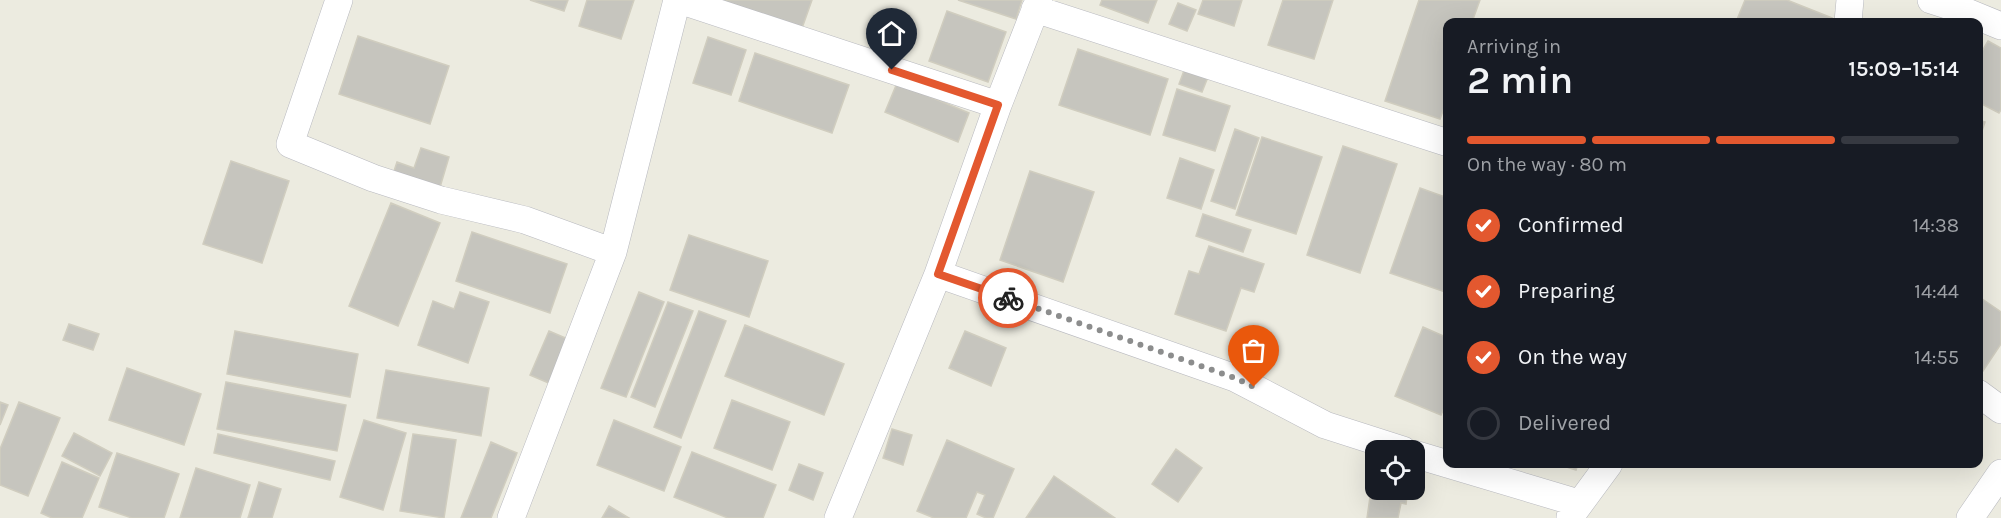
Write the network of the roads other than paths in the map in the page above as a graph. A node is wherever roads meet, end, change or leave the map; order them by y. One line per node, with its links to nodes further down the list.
1 (339, 0): 12 (street)
2 (678, 0): 10 (street); 12 (street)
3 (1850, 0): 6 (street)
4 (1931, 0): 7 (street)
5 (1037, 5): 10 (street); 11 (street)
6 (1848, 18)
7 (1982, 18)
8 (1983, 19): 9 (street)
9 (2001, 26)
10 (998, 105): 13 (street)
11 (1443, 141)
12 (613, 252): 23 (street)
13 (938, 274): 16 (street); 24 (street)
14 (1983, 397): 15 (street)
15 (2001, 410)
16 (1372, 440)
17 (1425, 458): 18 (street)
18 (1443, 464)
19 (1453, 468): 22 (street)
20 (1607, 468): 22 (street)
21 (2001, 473): 25 (street)
22 (1574, 511)
23 (511, 518)
24 (838, 518)
25 (1970, 518)

